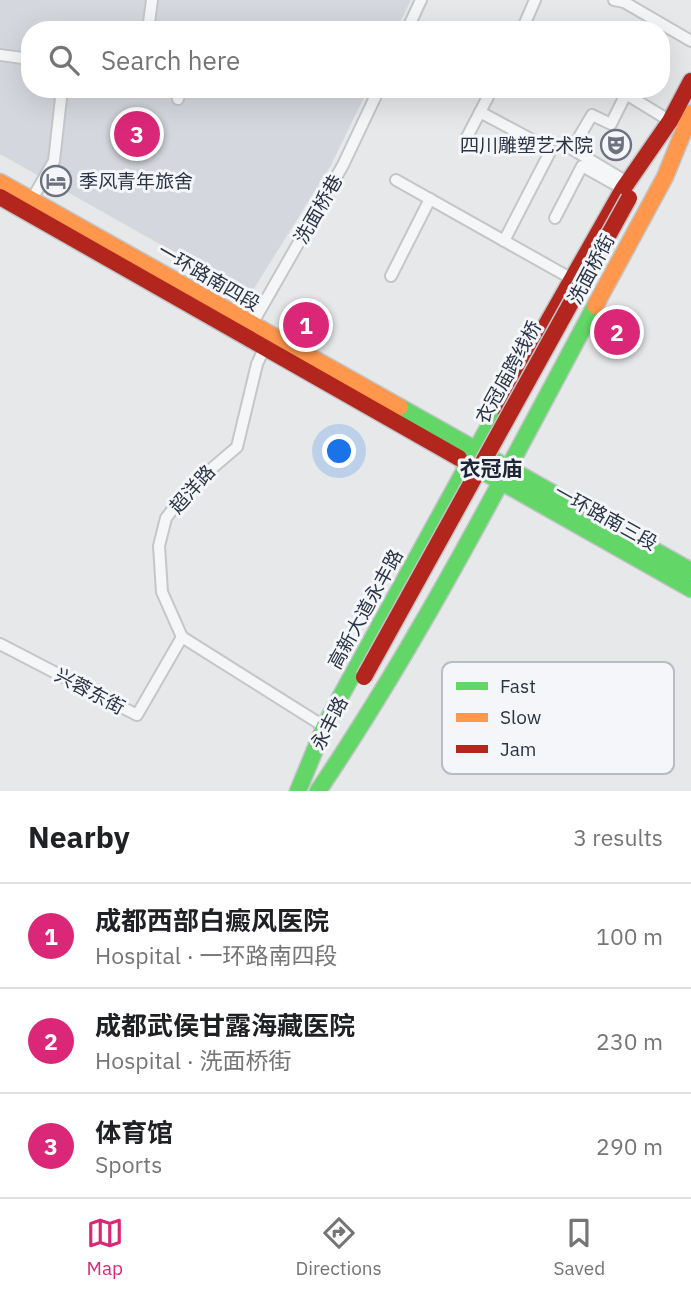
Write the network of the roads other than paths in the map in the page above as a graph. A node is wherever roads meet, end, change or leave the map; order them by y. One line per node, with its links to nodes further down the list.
1 (152, 0): 5 (street)
2 (421, 0): 6 (street)
3 (535, 0): 7 (street)
4 (620, 1): 8 (street)
5 (149, 21)
6 (411, 21)
7 (526, 21)
8 (656, 21)
9 (670, 29): 10 (street)
10 (691, 41)
11 (0, 55): 12 (street)
12 (21, 58)
13 (691, 81): 20 (main road, 洗面桥街)
14 (61, 98): 26 (street)
15 (375, 98): 32 (street, 洗面桥巷)
16 (487, 98): 19 (street)
17 (624, 98): 24 (street)
18 (635, 98): 20 (street)
19 (480, 112): 21 (street); 29 (street)
20 (682, 119): 24 (main road, 洗面桥街); 35 (main road, 洗面桥街)
21 (466, 139)
22 (396, 180): 27 (street)
23 (0, 182): 26 (main road, 一环路南四段)
24 (629, 193): 28 (street); 31 (main road, 洗面桥街); 40 (main road, 衣冠庙跨线桥, bridge)
25 (0, 197): 33 (main road, 一环路南四段)
26 (32, 199): 32 (main road, 一环路南四段)
27 (430, 199): 29 (street); 30 (street)
28 (555, 218)
29 (504, 241): 31 (street)
30 (391, 276)
31 (572, 279): 34 (main road, 洗面桥街)
32 (251, 326): 34 (main road, 一环路南四段)
33 (264, 349): 34 (main road, 一环路南四段); 38 (street, 超洋路)
34 (472, 458): 35 (main road, 一环路南四段); 41 (main road, 高新大道永丰路)
35 (503, 475): 36 (main road, 一环路南三段); 37 (main road, 一环路南三段); 43 (main road)
36 (691, 571)
37 (691, 589)
38 (182, 637): 39 (street, 兴蓉东街); 41 (street)
39 (0, 644)
40 (370, 676): 42 (main road, 永丰路); 43 (main road, 永丰路)
41 (325, 727): 42 (main road, 高新大道永丰路)
42 (301, 787)
43 (319, 790)

